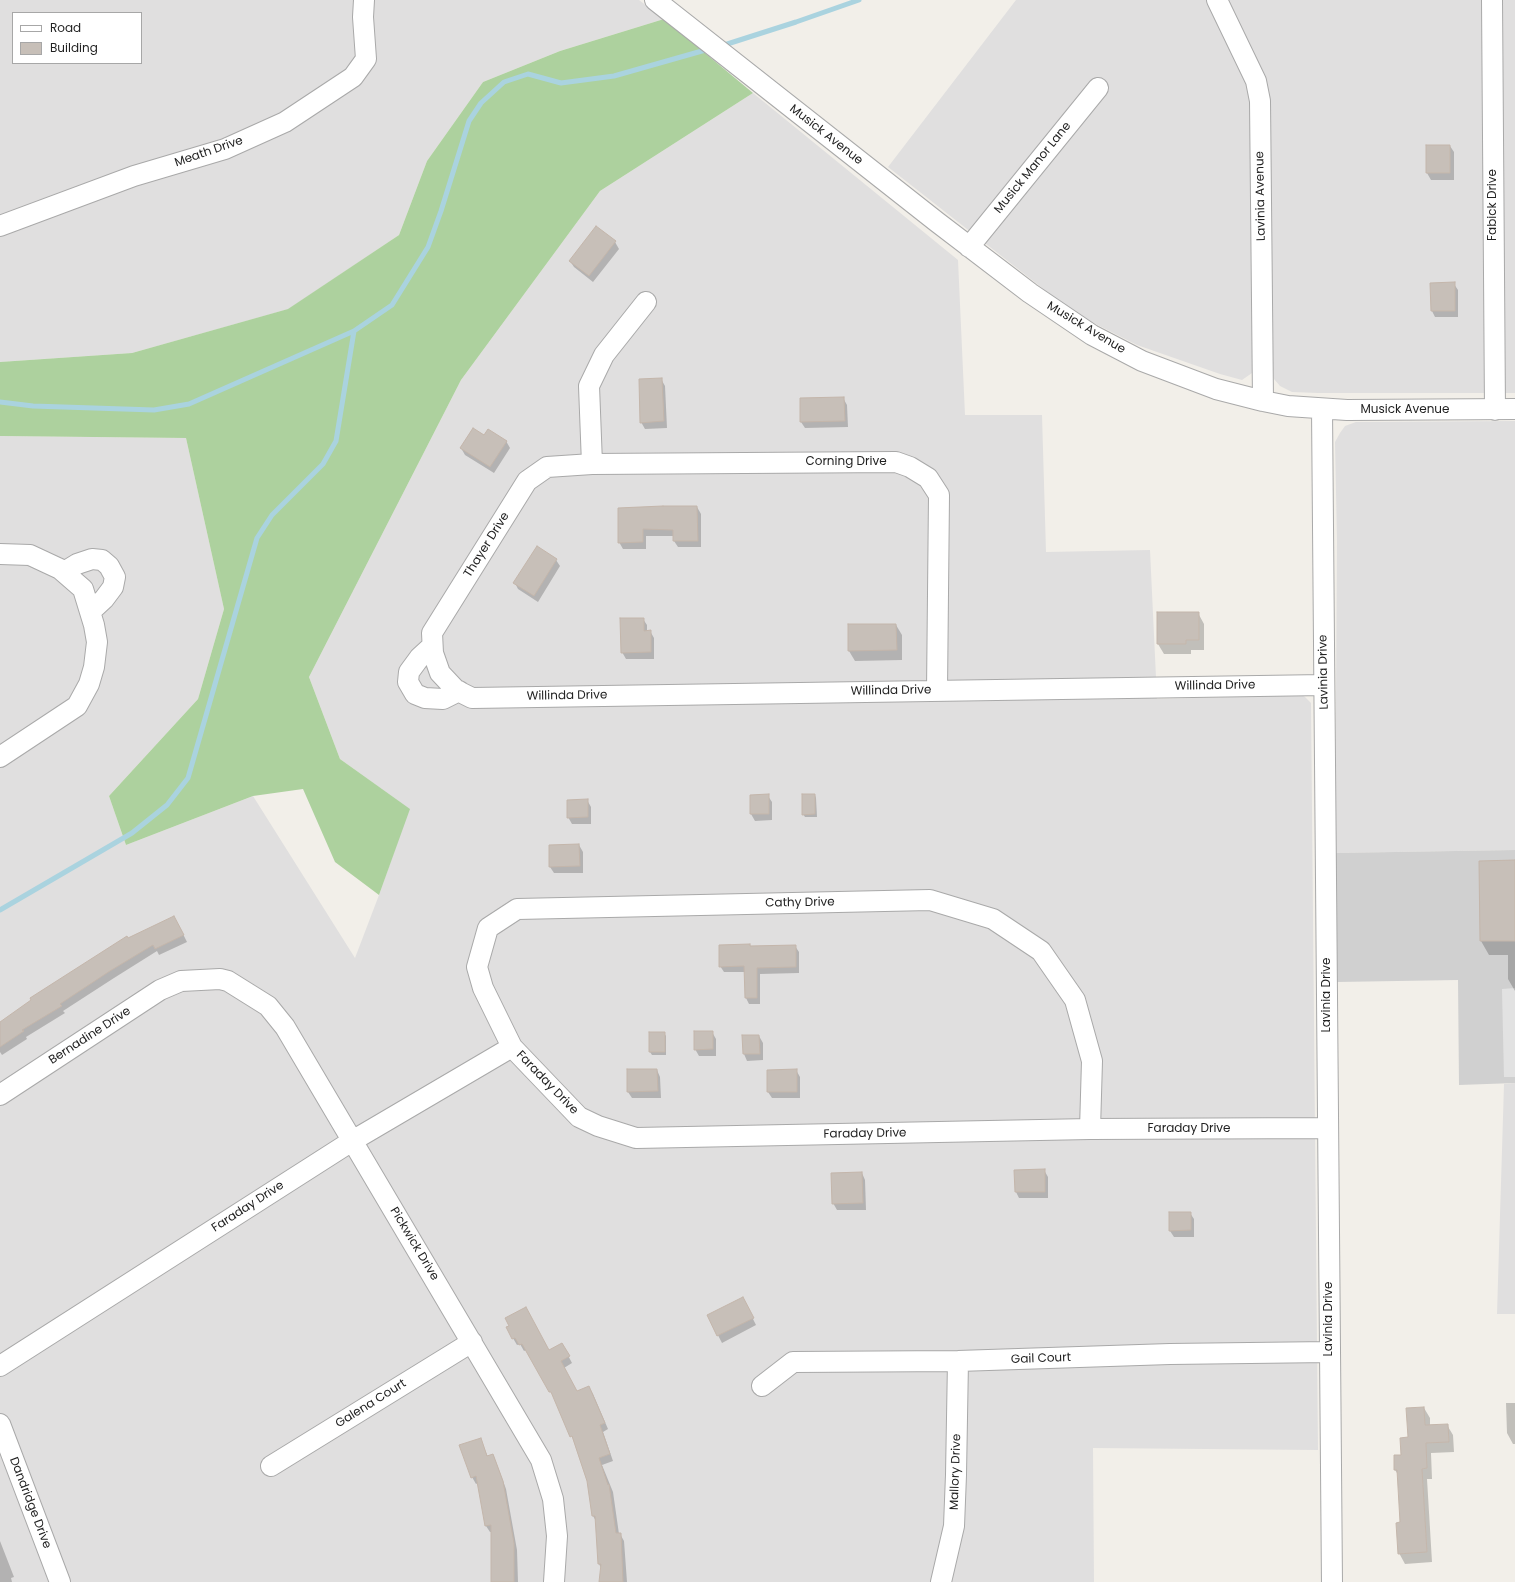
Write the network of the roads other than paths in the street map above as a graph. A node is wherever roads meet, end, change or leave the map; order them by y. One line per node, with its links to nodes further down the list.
1 (364, 0): 6 (street, Meath Drive)
2 (656, 0): 7 (street, Musick Avenue)
3 (1217, 0): 9 (street, Lavinia Avenue)
4 (1492, 0): 12 (street, Fabick Drive)
5 (1098, 88): 7 (street, Musick Manor Lane)
6 (0, 226)
7 (969, 247): 9 (street, Musick Avenue)
8 (646, 302): 13 (street)
9 (1263, 401): 10 (street, Musick Avenue)
10 (1322, 409): 12 (street, Musick Avenue); 19 (street, Lavinia Drive)
11 (1515, 409): 12 (street, Musick Avenue)
12 (1495, 410)
13 (592, 464): 17 (street, Thayer Drive); 21 (street, Corning Drive)
14 (0, 554): 15 (street)
15 (64, 572): 16 (street); 16 (street)
16 (90, 612): 22 (street)
17 (432, 646): 18 (street, Thayer Drive); 20 (street)
18 (440, 673): 20 (street, Willinda Drive)
19 (1324, 685): 21 (street, Willinda Drive); 26 (street, Lavinia Drive)
20 (459, 691): 21 (street, Willinda Drive)
21 (936, 691)
22 (0, 757)
23 (181, 981): 25 (street, Bernadine Drive); 28 (street, Pickwick Drive)
24 (512, 1047): 27 (street, Faraday Drive); 27 (street, Cathy Drive); 28 (street, Faraday Drive)
25 (0, 1095)
26 (1327, 1128): 27 (street, Faraday Drive); 30 (street, Lavinia Drive)
27 (1090, 1130)
28 (352, 1141): 29 (street, Pickwick Drive); 32 (street, Faraday Drive)
29 (472, 1342): 35 (street, Galena Court); 37 (street, Pickwick Drive)
30 (1329, 1352): 31 (street, Gail Court); 39 (street, Lavinia Drive)
31 (958, 1362): 33 (street, Gail Court); 38 (street, Mallory Drive)
32 (0, 1366)
33 (762, 1386)
34 (0, 1424): 36 (street, Dandridge Drive)
35 (271, 1466)
36 (60, 1582)
37 (554, 1582)
38 (942, 1582)
39 (1332, 1582)

